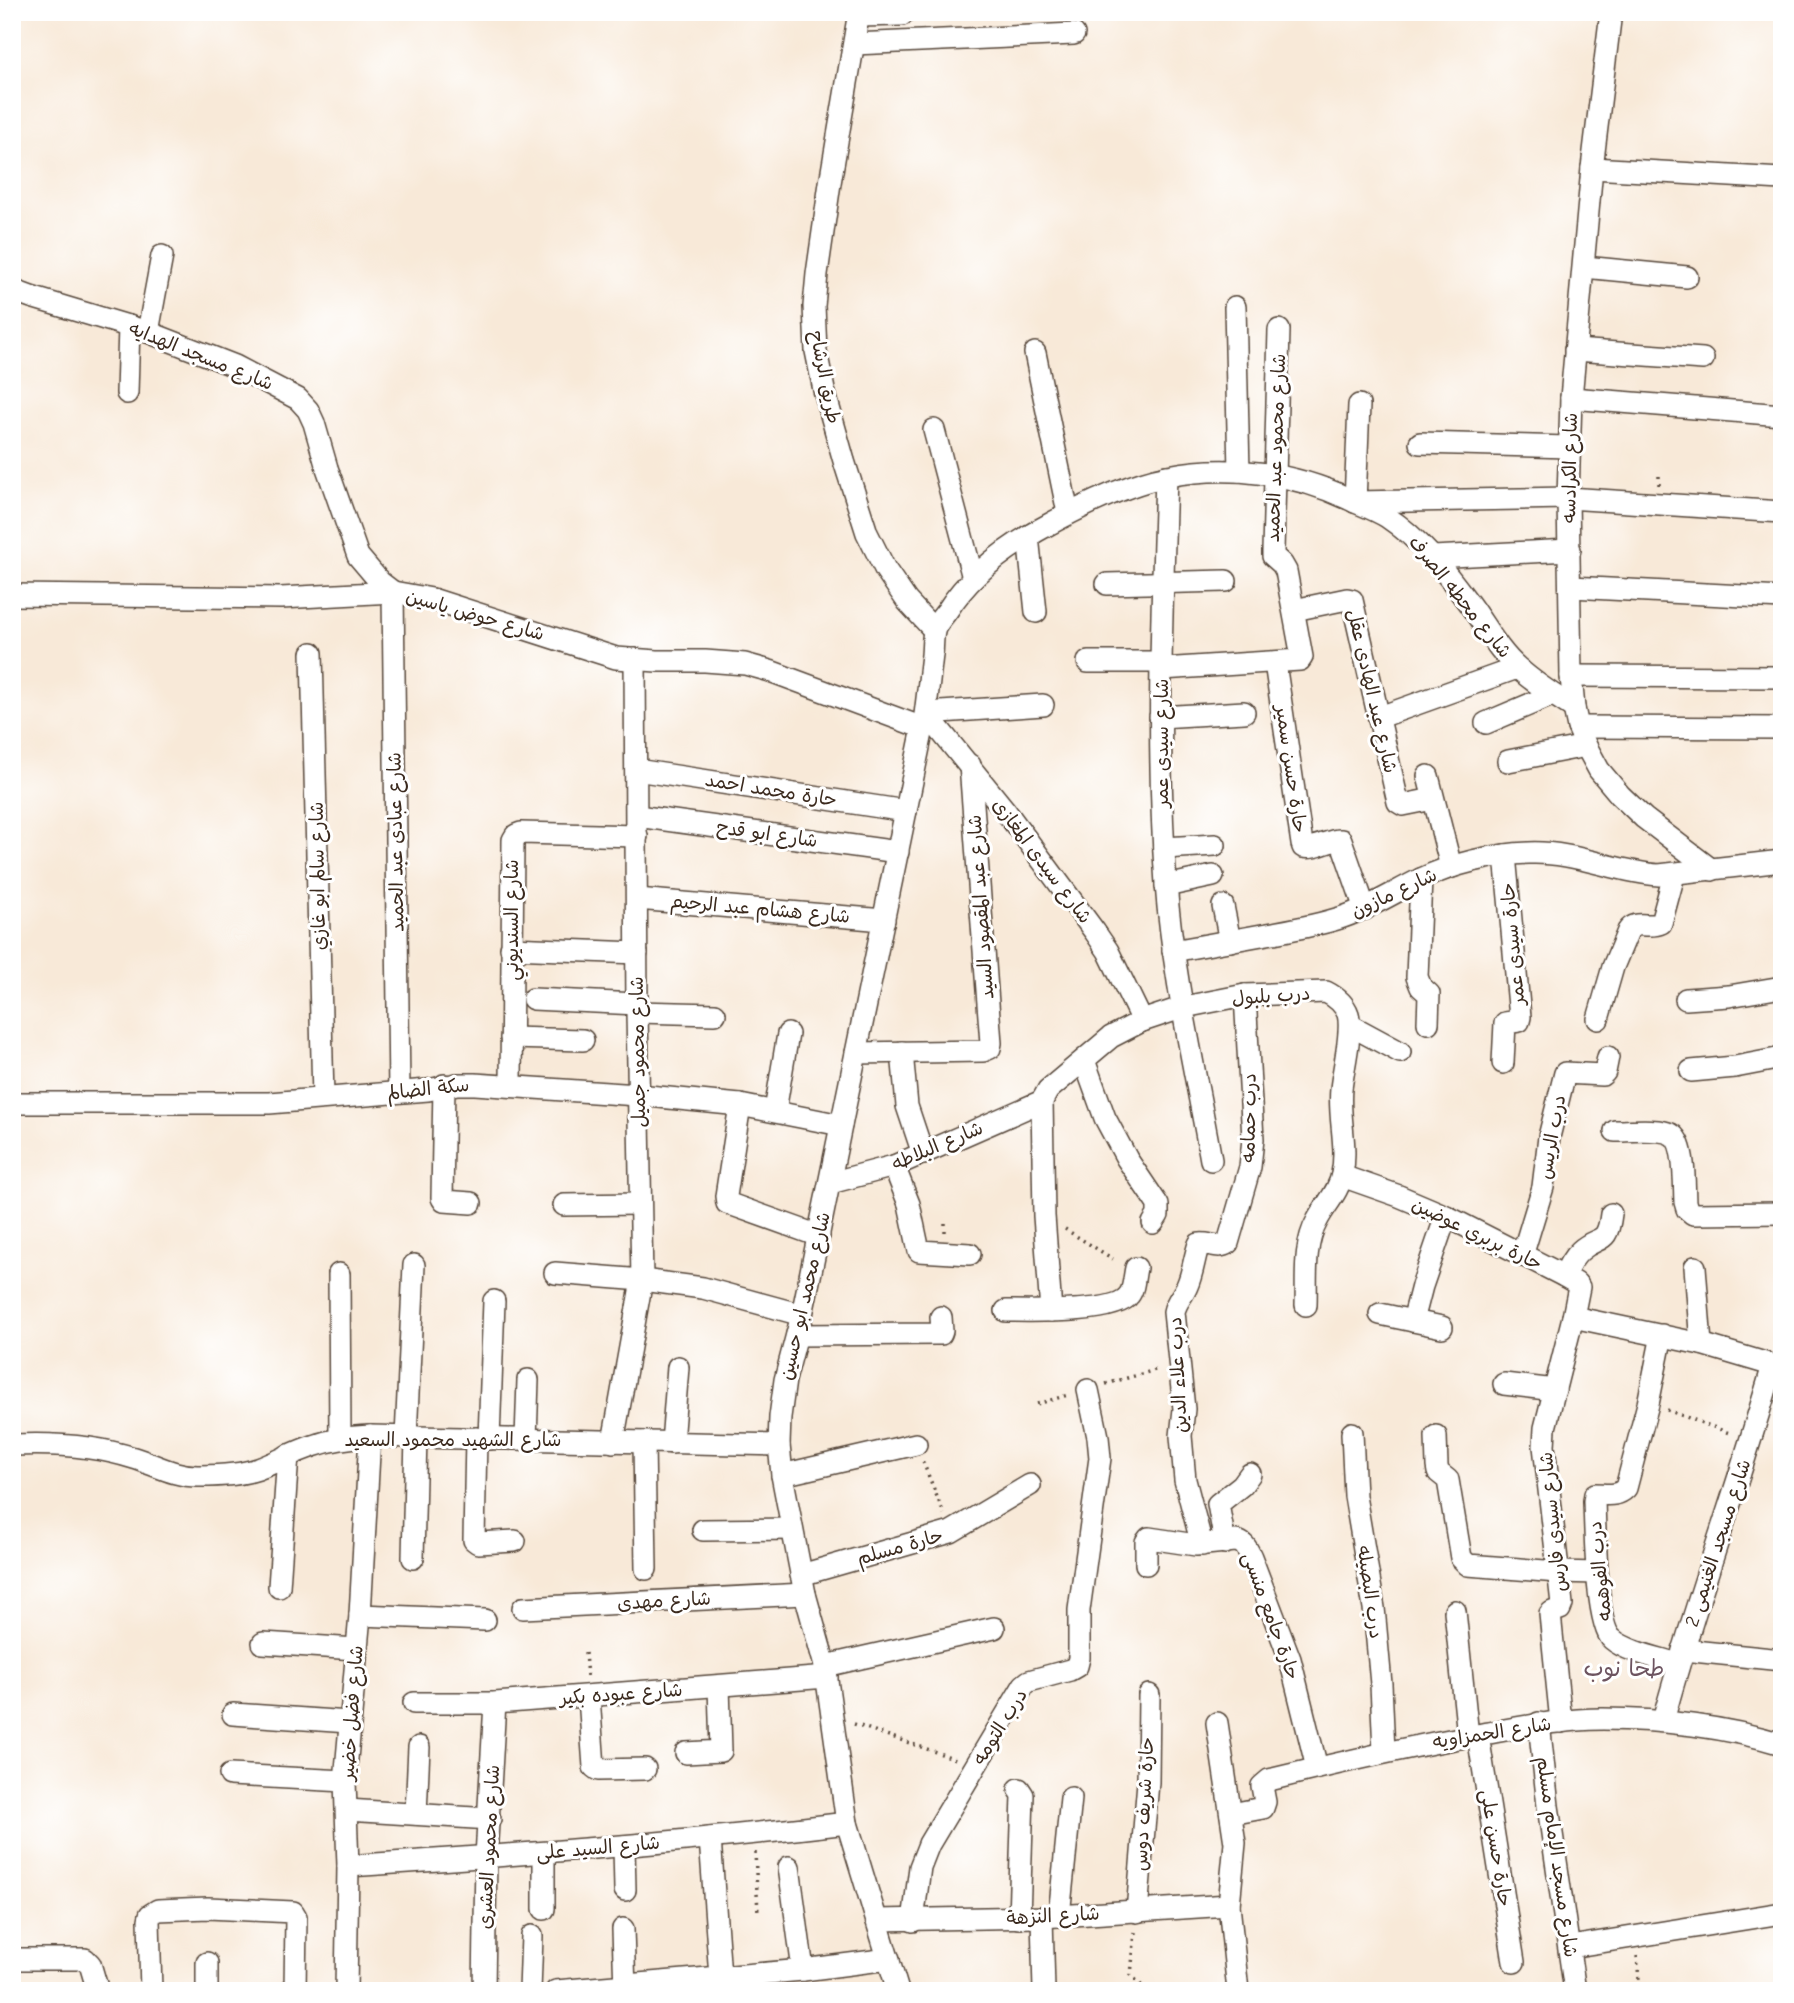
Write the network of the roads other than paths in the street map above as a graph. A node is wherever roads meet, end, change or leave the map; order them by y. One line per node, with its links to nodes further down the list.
1 (905, 12): 3 (street, طريق الرشاح)
2 (1611, 12): 6 (street, شارع الكرادسه)
3 (859, 14): 5 (street, طريق الرشاح)
4 (1074, 34): 5 (street)
5 (854, 44): 45 (street, طريق الرشاح)
6 (1592, 168): 7 (street); 9 (street, شارع الكرادسه)
7 (1782, 179)
8 (162, 256): 13 (street)
9 (1584, 267): 10 (street); 15 (street, شارع الكرادسه)
10 (1687, 277)
11 (12, 290): 13 (street, شارع مسجد الهدايه)
12 (1235, 307): 25 (street)
13 (139, 329): 18 (street); 40 (street, شارع مسجد الهدايه)
14 (1279, 330): 26 (street, شارع محمود عبد الحميد)
15 (1576, 350): 17 (street); 19 (street, شارع الكرادسه)
16 (1035, 353): 31 (street)
17 (1703, 359)
18 (127, 393)
19 (1571, 398): 21 (street); 24 (street, شارع الكرادسه)
20 (1359, 405): 29 (street)
21 (1782, 415)
22 (934, 430): 35 (street)
23 (1420, 443): 24 (street)
24 (1568, 447): 28 (street, شارع الكرادسه)
25 (1239, 471): 26 (street, شارع محطه الصرف); 27 (street, شارع محطه الصرف)
26 (1276, 475): 29 (street, شارع محطه الصرف); 43 (street, شارع محمود عبد الحميد)
27 (1166, 476): 31 (street, شارع محطه الصرف); 37 (street, شارع سيدى عمر)
28 (1568, 498): 29 (street); 30 (street); 33 (street, شارع الكرادسه)
29 (1355, 502): 34 (street, شارع محطه الصرف)
30 (1782, 512)
31 (1068, 513): 32 (street, شارع محطه الصرف)
32 (1028, 536): 35 (street, شارع محطه الصرف); 44 (street)
33 (1570, 550): 34 (street); 39 (street, شارع الكرادسه)
34 (1433, 557): 51 (street, شارع محطه الصرف)
35 (973, 578): 45 (street, شارع محطه الصرف)
36 (1226, 581): 37 (street)
37 (1163, 583): 38 (street); 50 (street, شارع سيدى عمر)
38 (1107, 584)
39 (1571, 587): 42 (street); 52 (street, شارع الكرادسه)
40 (393, 593): 41 (street, شارع حوض ياسين); 47 (street, شارع حوض ياسين); 113 (street, شارع عبادى عبد الحميد)
41 (12, 595)
42 (1782, 598)
43 (1294, 610): 49 (street, شارع محمود عبد الحميد); 58 (street, شارع عبد الهادى عقل)
44 (1036, 612)
45 (934, 629): 59 (street, شارع محمد ابو حسين)
46 (312, 653): 115 (street, شارع سالم ابو غازي)
47 (635, 659): 59 (street, شارع حوض ياسين); 65 (street, شارع محمود جميل)
48 (1088, 662): 50 (street)
49 (1275, 663): 50 (street); 83 (street, حارة حسن سمير)
50 (1162, 665): 57 (street, شارع سيدى عمر)
51 (1517, 668): 54 (street, شارع محطه الصرف); 58 (street)
52 (1571, 676): 53 (street); 61 (street, شارع الكرادسه)
53 (1782, 677)
54 (1552, 695): 60 (street); 61 (street, شارع محطه الصرف)
55 (1043, 705): 59 (street)
56 (1244, 712): 57 (street)
57 (1160, 717): 71 (street, شارع سيدى عمر)
58 (1380, 717): 67 (street, شارع عبد الهادى عقل)
59 (925, 720): 64 (street, شارع سيدى المغازى); 68 (street, شارع محمد ابو حسين)
60 (1486, 723)
61 (1579, 727): 62 (street); 63 (street); 76 (street, شارع الكرادسه)
62 (1782, 728)
63 (1508, 761)
64 (970, 765): 97 (street, شارع سيدى المغازى); 103 (street, شارع عبد المقصود السيد)
65 (636, 770): 68 (street, حارة محمد احمد); 69 (street, شارع محمود جميل)
66 (1428, 776): 67 (street)
67 (1433, 799): 75 (street)
68 (906, 811): 72 (street, شارع محمد ابو حسين)
69 (637, 826): 72 (street, شارع ابو قدح); 81 (street, شارع محمود جميل); 86 (street, شارع السنديوني)
70 (1215, 845): 71 (street)
71 (1164, 848): 80 (street, شارع سيدى عمر)
72 (898, 852): 84 (street, شارع محمد ابو حسين)
73 (1505, 855): 75 (street, شارع مازون); 77 (street, شارع مازون); 109 (street, حارة سيدى عمر)
74 (1782, 861): 76 (street, شارع مازون)
75 (1451, 867): 79 (street, شارع مازون)
76 (1712, 870): 77 (street, شارع مازون)
77 (1674, 875): 96 (street)
78 (1213, 876): 80 (street)
79 (1421, 879): 83 (street, شارع مازون); 98 (street)
80 (1166, 886): 87 (street, شارع سيدى عمر)
81 (637, 899): 84 (street, شارع هشام عبد الرحيم); 88 (street, شارع محمود جميل)
82 (1223, 906): 85 (street)
83 (1365, 909): 85 (street, شارع مازون)
84 (884, 920): 105 (street, شارع محمد ابو حسين)
85 (1230, 941): 87 (street, شارع مازون)
86 (511, 948): 88 (street); 101 (street, شارع السنديوني)
87 (1173, 951): 93 (street, شارع سيدى عمر)
88 (637, 953): 94 (street, شارع محمود جميل)
89 (1782, 987): 92 (street)
90 (1245, 995): 93 (street, درب بلبول); 99 (street, درب بلبول); 135 (street, درب حمامه)
91 (533, 999): 94 (street)
92 (1686, 999)
93 (1184, 1007): 97 (street, درب بلبول); 123 (street, شارع سيدى عمر)
94 (637, 1008): 95 (street); 114 (street, شارع محمود جميل)
95 (715, 1014)
96 (1598, 1019)
97 (1142, 1021): 108 (street, درب بلبول)
98 (1428, 1023)
99 (1350, 1026): 104 (street); 125 (street)
100 (788, 1034): 119 (street)
101 (511, 1038): 102 (street); 111 (street, شارع السنديوني)
102 (583, 1040)
103 (902, 1052): 105 (street); 122 (street)
104 (1400, 1052)
105 (856, 1053): 120 (street, شارع محمد ابو حسين)
106 (1608, 1057): 137 (street, درب الريس)
107 (1782, 1058): 110 (street)
108 (1084, 1060): 116 (street, درب بلبول); 133 (street)
109 (1503, 1063)
110 (1691, 1071)
111 (511, 1085): 112 (street, سكة الضالم); 114 (street, سكة الضالم)
112 (443, 1086): 113 (street, سكة الضالم); 127 (street)
113 (399, 1092): 115 (street, سكة الضالم)
114 (638, 1094): 118 (street, سكة الضالم); 128 (street, شارع محمود جميل)
115 (323, 1098): 117 (street, سكة الضالم)
116 (1042, 1101): 122 (street, شارع البلاطه); 148 (street)
117 (12, 1103)
118 (740, 1105): 119 (street, سكة الضالم); 134 (street)
119 (775, 1111): 120 (street, سكة الضالم)
120 (841, 1125): 126 (street, شارع محمد ابو حسين)
121 (1615, 1131): 130 (street)
122 (923, 1154): 124 (street, شارع البلاطه)
123 (1211, 1160)
124 (894, 1166): 126 (street, شارع البلاطه); 136 (street)
125 (1342, 1176): 132 (street, حارة بربري عوضين); 146 (street)
126 (830, 1183): 134 (street, شارع محمد ابو حسين)
127 (471, 1203)
128 (640, 1204): 129 (street); 144 (street, شارع محمود جميل)
129 (564, 1205)
130 (1782, 1213)
131 (1611, 1214): 143 (street)
132 (1446, 1216): 137 (street, حارة بربري عوضين); 152 (street)
133 (1153, 1223)
134 (819, 1236): 153 (street, شارع محمد ابو حسين)
135 (1230, 1239): 184 (street, درب علاء الدين)
136 (970, 1254)
137 (1522, 1256): 143 (street, حارة بربري عوضين)
138 (414, 1265): 166 (street)
139 (1695, 1267): 156 (street)
140 (1136, 1268): 148 (street)
141 (339, 1273): 167 (street)
142 (555, 1273): 144 (street)
143 (1564, 1276): 151 (street, حارة بربري عوضين)
144 (642, 1280): 153 (street); 170 (street, شارع محمود جميل)
145 (494, 1301): 168 (street)
146 (1306, 1305)
147 (1006, 1311): 148 (street)
148 (1051, 1311)
149 (1380, 1314): 152 (street)
150 (941, 1317): 153 (street)
151 (1573, 1317): 155 (street); 162 (street, شارع سيدى فارس)
152 (1413, 1321): 154 (street)
153 (800, 1325): 174 (street, شارع محمد ابو حسين)
154 (1442, 1327)
155 (1662, 1335): 156 (street); 189 (street, درب الفوهمه)
156 (1701, 1344): 158 (street)
157 (678, 1367): 172 (street)
158 (1777, 1367): 199 (street, شارع مسجد الغنيمى 2)
159 (528, 1380): 169 (street)
160 (1504, 1384): 162 (street)
161 (1088, 1390): 243 (street, درب التومه)
162 (1555, 1390): 188 (street, شارع سيدى فارس)
163 (1352, 1433): 216 (street, درب البصيله)
164 (370, 1436): 166 (street, شارع الشهيد محمود السعيد); 167 (street, شارع الشهيد محمود السعيد); 194 (street, شارع فضل خضير)
165 (1436, 1436): 188 (street)
166 (411, 1437): 168 (street, شارع الشهيد محمود السعيد); 185 (street)
167 (340, 1438): 176 (street, شارع الشهيد محمود السعيد)
168 (482, 1438): 169 (street, شارع الشهيد محمود السعيد); 182 (street)
169 (526, 1439): 170 (street, شارع الشهيد محمود السعيد)
170 (613, 1442): 171 (street, شارع الشهيد محمود السعيد)
171 (644, 1442): 172 (street, شارع الشهيد محمود السعيد); 187 (street)
172 (672, 1443): 174 (street, شارع الشهيد محمود السعيد)
173 (916, 1444): 178 (street)
174 (779, 1445): 178 (street, شارع محمد ابو حسين)
175 (12, 1446): 176 (street, شارع الشهيد محمود السعيد)
176 (288, 1455): 191 (street)
177 (1250, 1474): 183 (street)
178 (782, 1475): 180 (street, شارع محمد ابو حسين)
179 (1030, 1485): 190 (street, حارة مسلم)
180 (792, 1529): 181 (street); 190 (street, شارع محمد ابو حسين)
181 (702, 1530)
182 (515, 1541)
183 (1225, 1543): 184 (street, حارة جامع منسى); 218 (street, حارة جامع منسى)
184 (1202, 1545): 186 (street, حارة جامع منسى)
185 (413, 1558)
186 (1146, 1564)
187 (646, 1569)
188 (1558, 1572): 189 (street); 210 (street, شارع سيدى فارس)
189 (1597, 1573): 199 (street, درب الفوهمه)
190 (803, 1585): 192 (street, شارع مهدى); 201 (street, شارع محمد ابو حسين)
191 (279, 1587)
192 (523, 1608)
193 (1454, 1611): 213 (street, حارة حسن على)
194 (360, 1615): 195 (street); 198 (street, شارع فضل خضير)
195 (485, 1620)
196 (994, 1628): 201 (street, شارع عبوده بكير)
197 (263, 1643): 198 (street)
198 (356, 1649): 209 (street, شارع فضل خضير)
199 (1680, 1657): 200 (street); 208 (street, شارع مسجد الغنيمى 2)
200 (1782, 1660)
201 (826, 1672): 202 (street, شارع عبوده بكير); 228 (street, شارع محمد ابو حسين)
202 (719, 1686): 204 (street, شارع عبوده بكير); 217 (street)
203 (1149, 1695): 238 (street, حارة شريف دوس)
204 (589, 1697): 206 (street, شارع عبوده بكير); 219 (street)
205 (414, 1703): 206 (street, شارع عبوده بكير)
206 (495, 1703): 227 (street, شارع محمود العشرى)
207 (233, 1714): 209 (street)
208 (1663, 1721): 210 (street, شارع الحمزاويه); 214 (street, شارع الحمزاويه)
209 (349, 1722): 221 (street, شارع فضل خضير)
210 (1561, 1722): 212 (street, شارع الحمزاويه)
211 (1217, 1723): 226 (street)
212 (1539, 1723): 213 (street, شارع الحمزاويه); 246 (street, شارع مسجد الإمام مسلم)
213 (1473, 1735): 216 (street, شارع الحمزاويه); 249 (street, حارة حسن على)
214 (1782, 1744)
215 (419, 1747): 225 (street)
216 (1384, 1752): 218 (street, شارع الحمزاويه)
217 (686, 1753)
218 (1317, 1768): 226 (street, شارع الحمزاويه)
219 (645, 1769)
220 (230, 1775): 221 (street)
221 (345, 1781): 224 (street, شارع فضل خضير)
222 (1019, 1789): 241 (street)
223 (1071, 1798): 240 (street)
224 (347, 1810): 225 (street); 233 (street, شارع فضل خضير)
225 (416, 1814): 227 (street)
226 (1231, 1814): 236 (street)
227 (490, 1819): 232 (street, شارع محمود العشرى)
228 (847, 1823): 229 (street, شارع السيد على); 242 (street, شارع محمد ابو حسين)
229 (710, 1838): 230 (street, شارع السيد على); 252 (street)
230 (624, 1846): 231 (street, شارع السيد على); 235 (street)
231 (544, 1853): 232 (street, شارع السيد على); 237 (street)
232 (486, 1857): 233 (street, شارع السيد على); 259 (street, شارع محمود العشرى)
233 (348, 1866): 258 (street, شارع فضل خضير)
234 (789, 1867): 251 (street)
235 (625, 1890)
236 (1229, 1905): 238 (street, شارع النزهة); 264 (street)
237 (544, 1909)
238 (1137, 1912): 240 (street, شارع النزهة)
239 (1782, 1913): 246 (street)
240 (1050, 1917): 241 (street, شارع النزهة); 263 (street)
241 (1019, 1918): 243 (street, شارع النزهة)
242 (877, 1920): 243 (street, شارع النزهة); 248 (street, شارع محمد ابو حسين)
243 (913, 1921)
244 (623, 1929): 253 (street)
245 (532, 1936): 260 (street)
246 (1570, 1947): 265 (street, شارع مسجد الإمام مسلم)
247 (12, 1959): 254 (street)
248 (889, 1959): 251 (street); 262 (street, شارع محمد ابو حسين)
249 (1514, 1962)
250 (207, 1963): 256 (street)
251 (803, 1970): 252 (street)
252 (713, 1982): 253 (street)
253 (625, 1988): 261 (street)
254 (98, 1991)
255 (151, 1991): 257 (street)
256 (207, 1991)
257 (295, 1991)
258 (346, 1991)
259 (484, 1991)
260 (530, 1991)
261 (556, 1991)
262 (898, 1991)
263 (1044, 1991)
264 (1238, 1991)
265 (1575, 1991)

